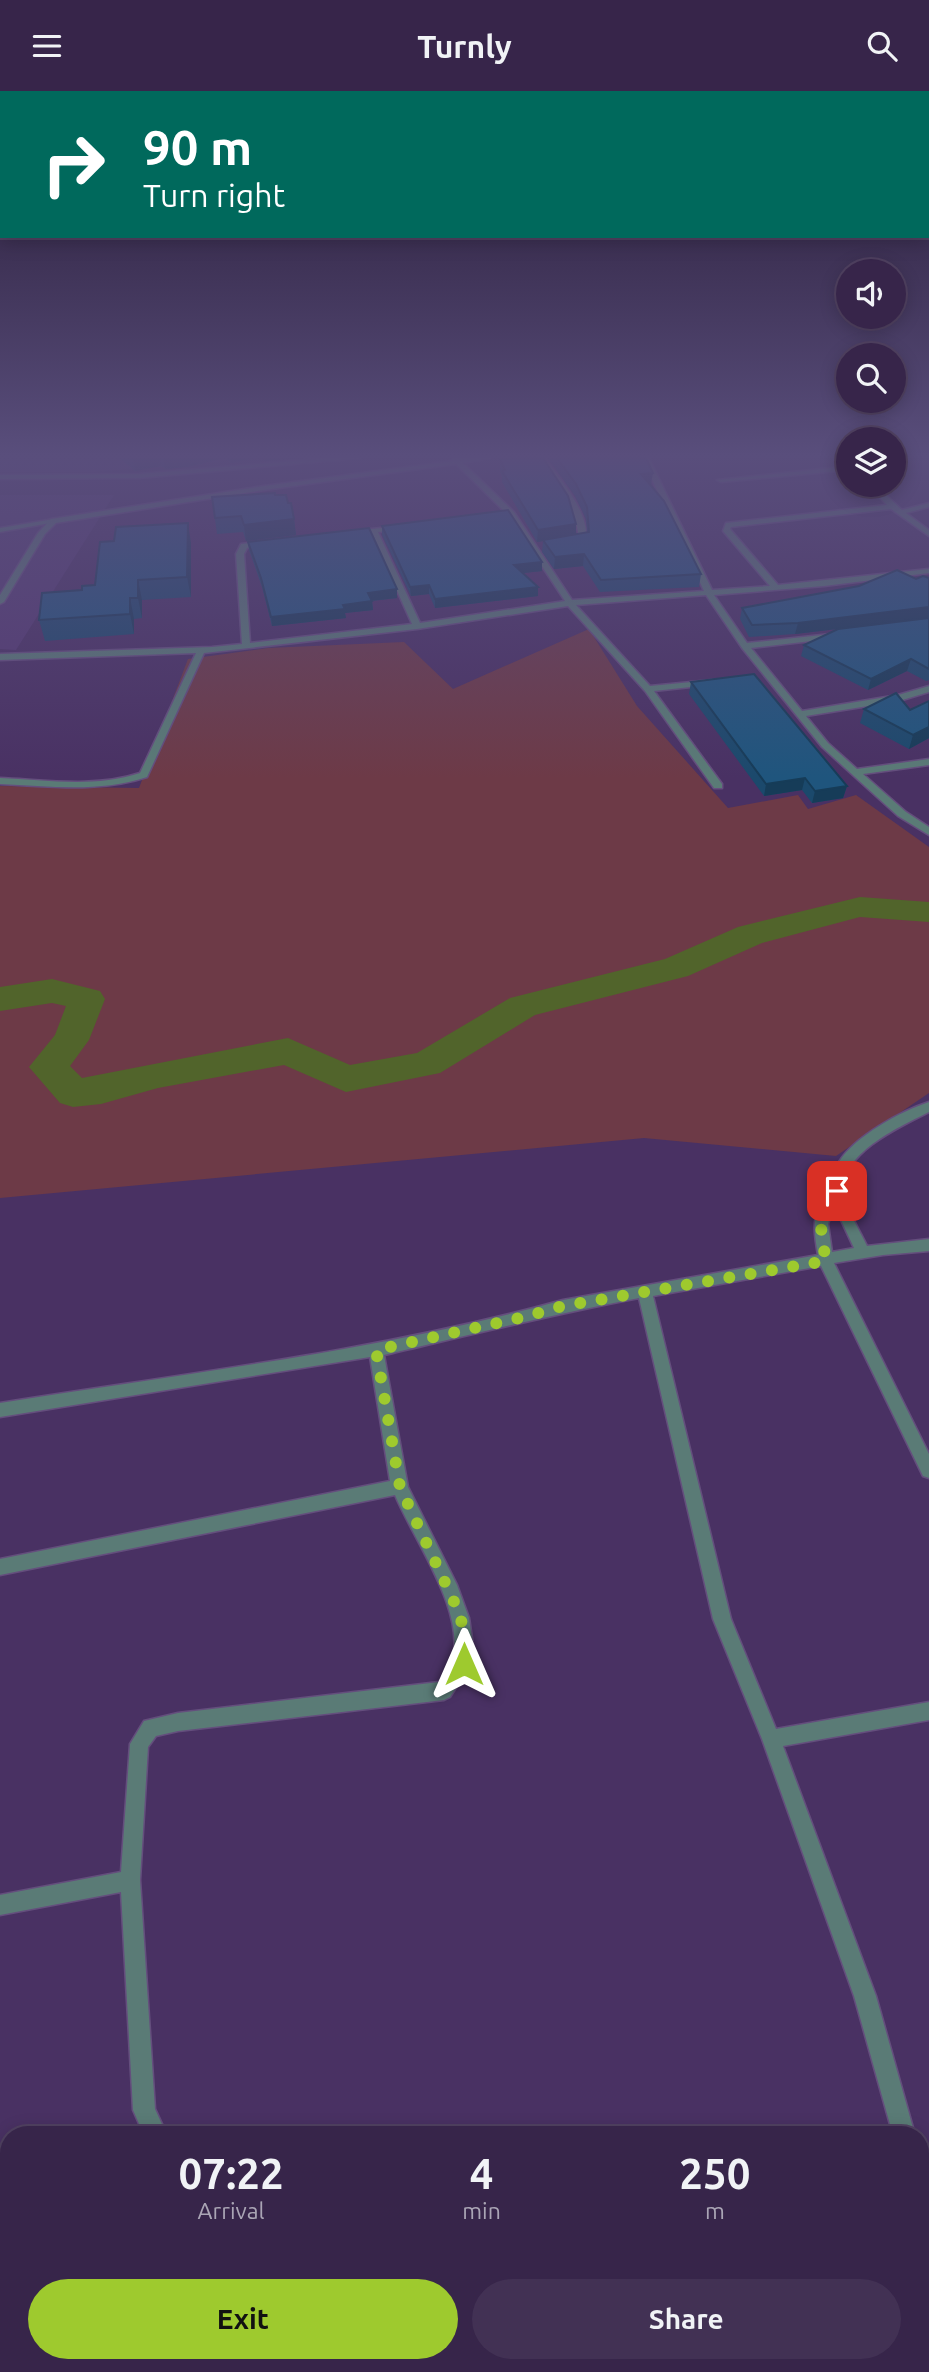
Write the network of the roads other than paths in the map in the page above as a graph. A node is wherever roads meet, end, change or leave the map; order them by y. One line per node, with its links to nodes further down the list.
1 (23, 564): 10 (street)
2 (242, 564): 14 (street)
3 (389, 564): 12 (street)
4 (545, 564): 11 (street)
5 (695, 564): 9 (street)
6 (756, 564): 8 (street)
7 (929, 571): 8 (street)
8 (775, 587): 9 (street)
9 (709, 593): 11 (street); 15 (street)
10 (0, 602)
11 (570, 603): 12 (street); 21 (street)
12 (417, 626): 14 (street)
13 (846, 633): 15 (street)
14 (246, 646): 16 (street)
15 (745, 646): 18 (street)
16 (201, 651): 17 (street); 26 (street)
17 (0, 657)
18 (769, 676): 19 (street); 23 (street)
19 (757, 677)
20 (720, 681): 21 (street)
21 (648, 689): 27 (street)
22 (929, 689): 23 (street)
23 (799, 714): 25 (street)
24 (929, 762): 25 (street)
25 (855, 772): 28 (street)
26 (0, 781)
27 (718, 786)
28 (929, 832)
29 (929, 1107): 30 (street)
30 (837, 1191): 32 (street); 33 (street)
31 (929, 1244): 32 (street)
32 (864, 1254): 33 (street)
33 (826, 1261): 34 (street); 37 (street)
34 (645, 1291): 35 (street); 41 (street)
35 (376, 1350): 36 (street); 38 (street)
36 (0, 1410)
37 (929, 1471)
38 (400, 1487): 39 (street); 42 (street)
39 (0, 1567)
40 (929, 1711): 41 (street)
41 (771, 1739): 45 (street)
42 (130, 1880): 43 (street); 44 (street)
43 (0, 1905)
44 (152, 2126)
45 (902, 2126)

